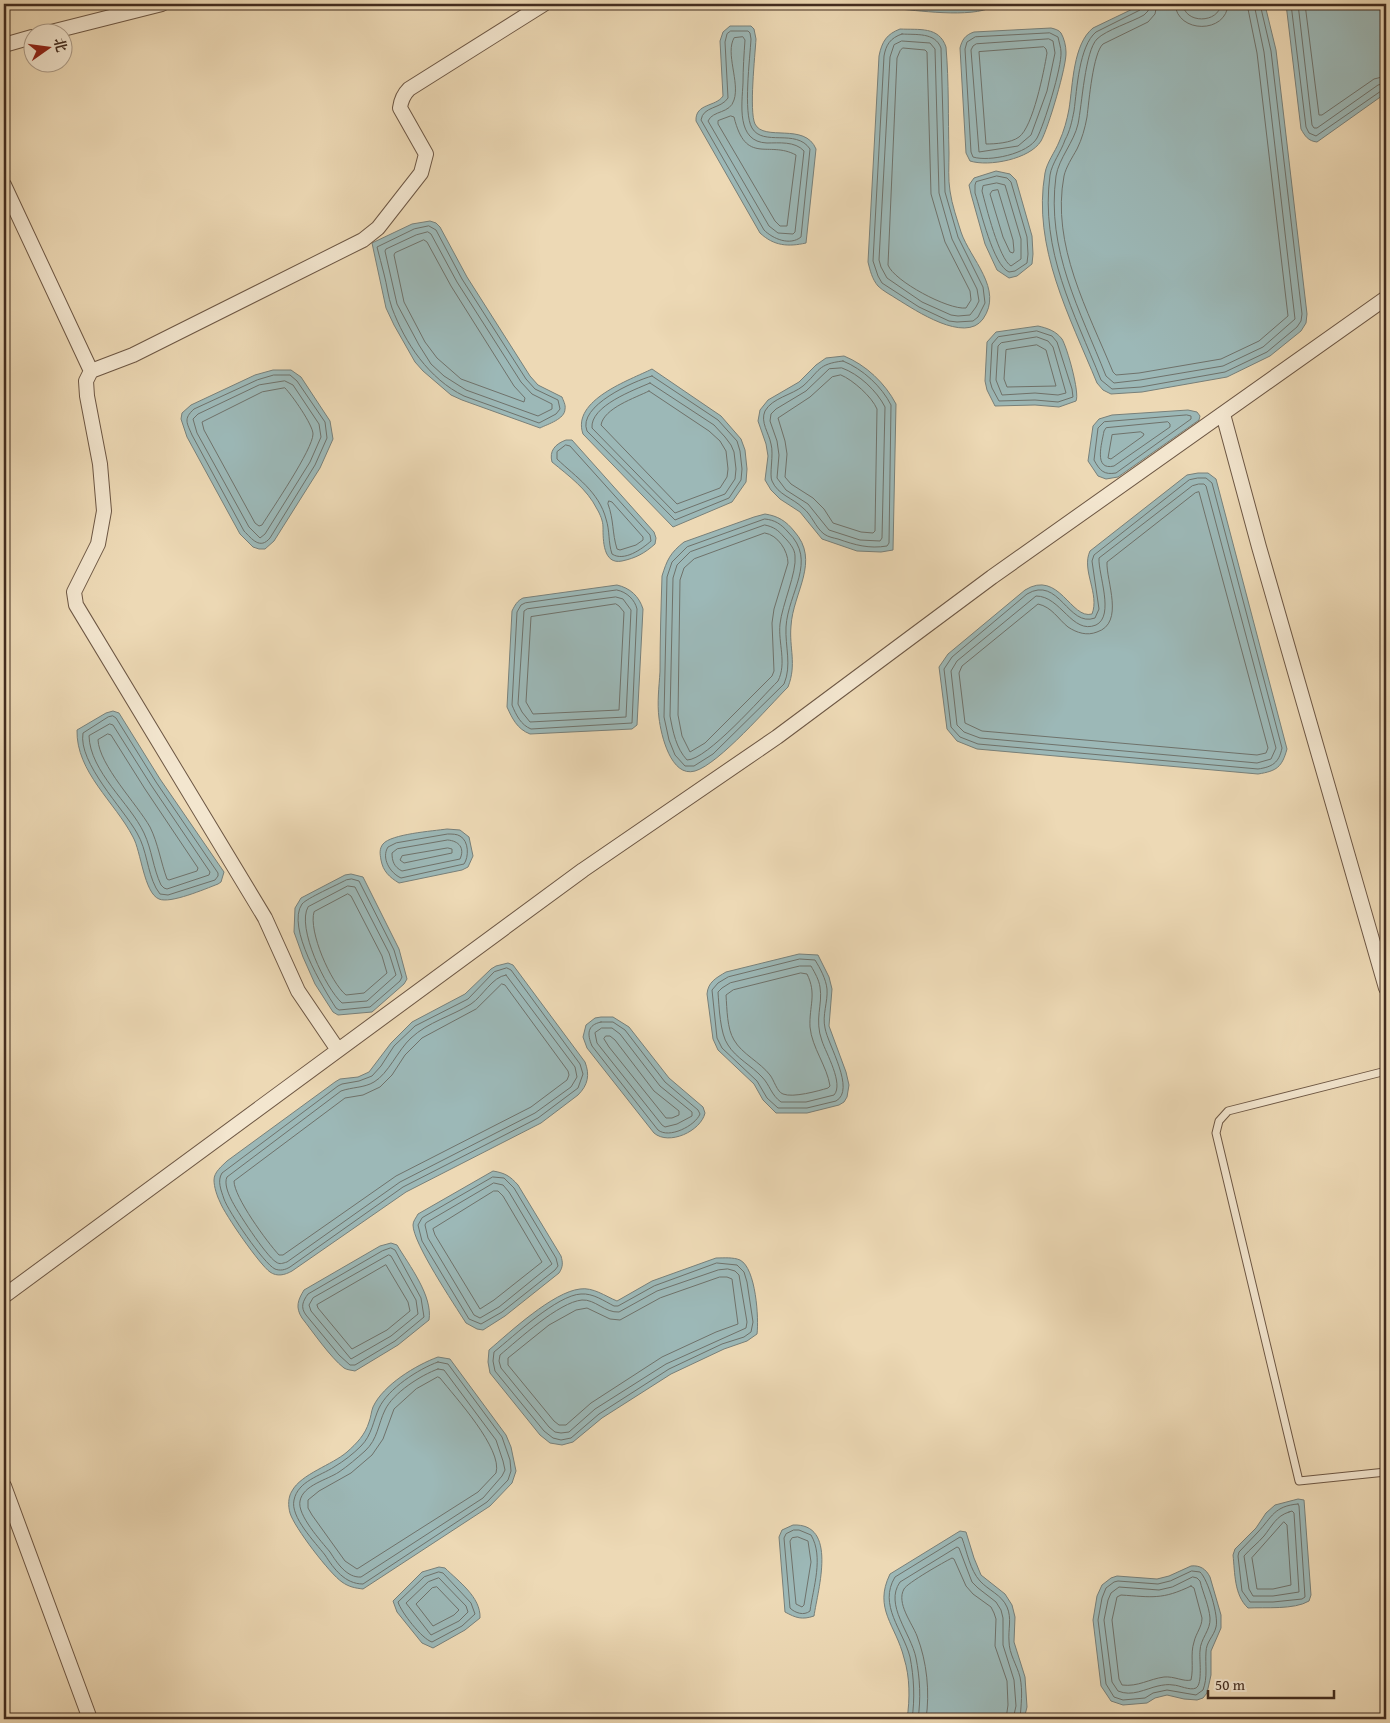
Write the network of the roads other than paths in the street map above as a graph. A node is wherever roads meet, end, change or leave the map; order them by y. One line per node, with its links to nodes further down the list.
1 (162, 4): 3 (street)
2 (544, 4): 8 (street)
3 (72, 27)
4 (22, 40): 5 (street)
5 (4, 45)
6 (4, 185): 8 (street)
7 (1386, 298): 9 (street)
8 (91, 371): 11 (street)
9 (1223, 414): 10 (street); 11 (street)
10 (1386, 988)
11 (338, 1050): 13 (street)
12 (1386, 1072): 14 (lane)
13 (4, 1296)
14 (1386, 1472)
15 (4, 1486): 16 (street)
16 (90, 1719)

